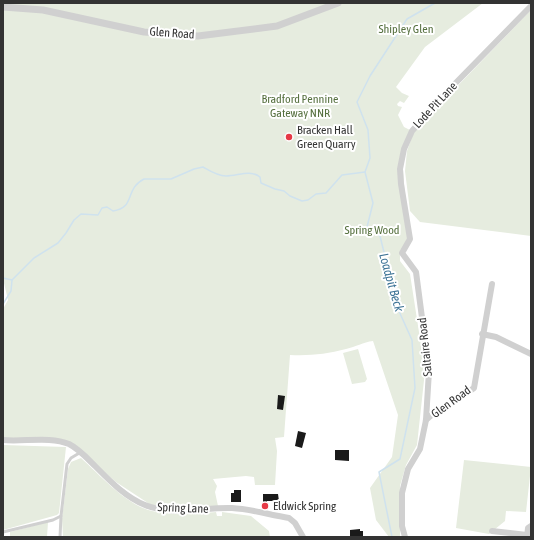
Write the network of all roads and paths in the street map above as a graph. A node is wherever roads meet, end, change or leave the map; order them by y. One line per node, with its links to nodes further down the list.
1 (338, 3): 3 (street, Glen Road)
2 (531, 6): 4 (street, Lode Pit Lane)
3 (3, 7)
4 (402, 254): 8 (street, Saltaire Road)
5 (492, 284): 6 (street, Glen Road)
6 (482, 334): 7 (street); 8 (street, Glen Road)
7 (531, 354)
8 (426, 420): 18 (street, Saltaire Road)
9 (3, 440): 10 (street, Spring Lane)
10 (81, 452): 11 (lane); 17 (street, Spring Lane)
11 (61, 516): 14 (lane); 16 (lane)
12 (531, 526): 15 (street)
13 (492, 531): 15 (street)
14 (3, 532)
15 (527, 536)
16 (60, 537)
17 (303, 537)
18 (405, 537)

